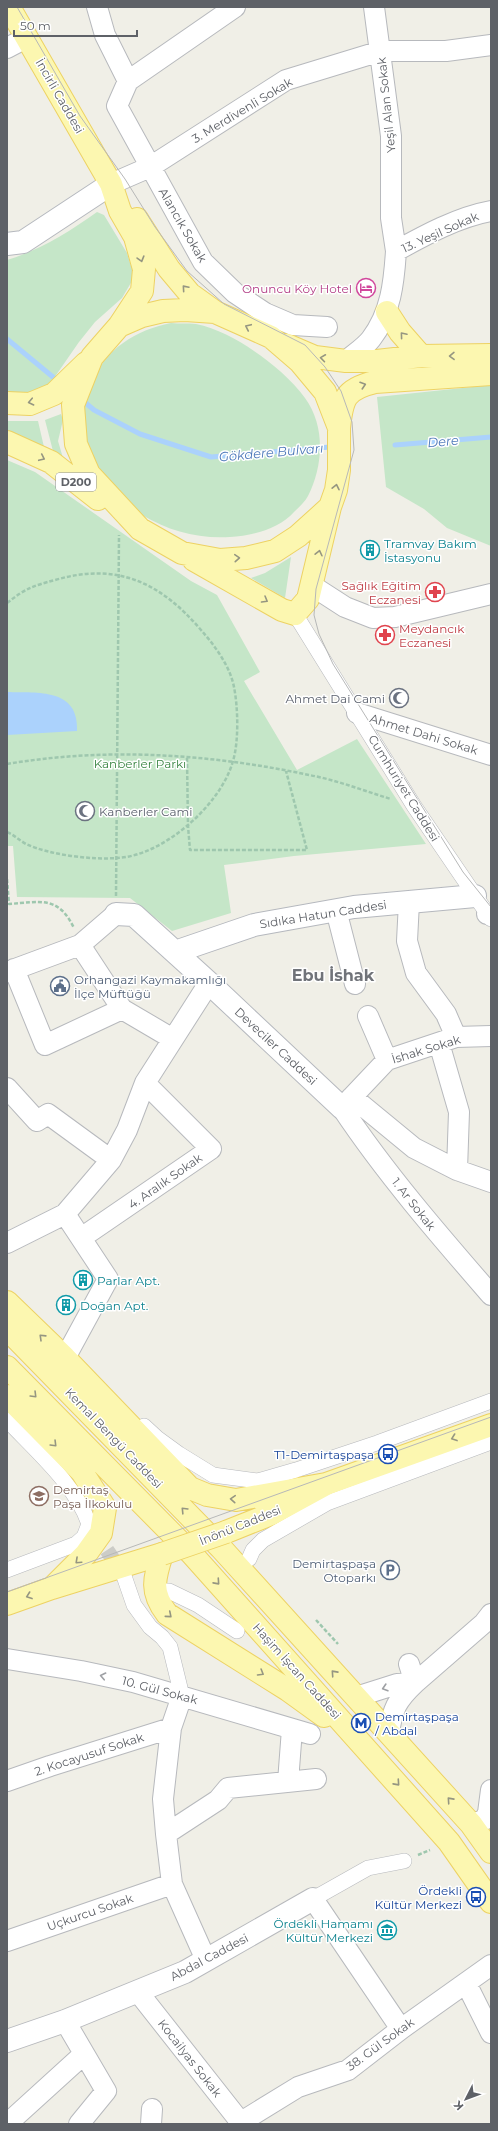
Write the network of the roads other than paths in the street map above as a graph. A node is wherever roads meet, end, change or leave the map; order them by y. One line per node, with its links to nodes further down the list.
1 (97, 7): 9 (street)
2 (235, 7): 9 (street)
3 (374, 7): 8 (street, Yeşil Alan Sokak)
4 (15, 9): 5 (main road, İncirli Caddesi)
5 (26, 38): 7 (street); 11 (main road, İncirli Caddesi)
6 (491, 46): 8 (street, 3. Merdivenli Sokak)
7 (7, 48)
8 (380, 52): 10 (street, 3. Merdivenli Sokak); 14 (street, Yeşil Alan Sokak)
9 (128, 81): 10 (street, Alancık Sokak)
10 (150, 167): 11 (street, 3. Merdivenli Sokak); 18 (street, Alancık Sokak)
11 (111, 184): 13 (main road); 15 (main road, one-way to 11); 17 (main road, one-way to 17)
12 (491, 211): 14 (street, 13. Yeşil Sokak)
13 (7, 244)
14 (396, 251): 16 (street, 13. Yeşil Sokak)
15 (215, 312): 17 (main road); 19 (main road, one-way to 15)
16 (387, 312): 21 (main road, one-way to 16); 23 (street, 13. Yeşil Sokak)
17 (119, 326): 22 (main road)
18 (327, 327)
19 (271, 337): 23 (main road, one-way to 19); 26 (main road)
20 (491, 355): 21 (main road, one-way to 21)
21 (421, 356): 23 (main road)
22 (92, 357): 25 (main road, one-way to 25); 29 (main road)
23 (346, 361)
24 (491, 374): 26 (main road, one-way to 24)
25 (7, 403)
26 (339, 428): 28 (main road, one-way to 26)
27 (7, 442): 29 (main road, D200, one-way to 29)
28 (330, 507): 30 (main road, one-way to 28); 31 (main road, one-way to 28)
29 (140, 529): 30 (main road)
30 (182, 553): 33 (main road, one-way to 33)
31 (311, 585): 32 (street); 33 (main road)
32 (491, 594)
33 (295, 614): 34 (street, Cumhuriyet Caddesi)
34 (357, 713): 35 (street, Ahmet Dahi Sokak); 36 (street, Cumhuriyet Caddesi)
35 (491, 755)
36 (475, 896): 37 (main road, Sıdıka Hatun Caddesi); 40 (street, Cumhuriyet Caddesi)
37 (409, 902): 38 (main road, Sıdıka Hatun Caddesi); 50 (street)
38 (336, 910): 42 (main road, Sıdıka Hatun Caddesi); 45 (street)
39 (116, 914): 41 (street); 42 (main road, Deveciler Caddesi)
40 (490, 916)
41 (80, 945): 43 (street); 46 (street)
42 (175, 952): 44 (main road, Deveciler Caddesi)
43 (11, 971): 46 (street)
44 (209, 983): 49 (street); 54 (main road, Deveciler Caddesi)
45 (354, 984)
46 (122, 1009): 49 (street)
47 (368, 1016): 51 (street)
48 (491, 1036): 50 (street, İshak Sokak)
49 (173, 1039): 52 (street)
50 (448, 1040): 51 (street, İshak Sokak); 56 (street)
51 (387, 1060): 54 (street, İshak Sokak)
52 (145, 1083): 55 (street); 59 (street, 4. Aralık Sokak)
53 (7, 1088): 55 (street)
54 (347, 1103): 56 (street); 61 (street, 1. Ar Sokak)
55 (111, 1160): 58 (street)
56 (457, 1170): 57 (street)
57 (491, 1182)
58 (65, 1214): 59 (street); 60 (street)
59 (81, 1238): 64 (street)
60 (7, 1243)
61 (491, 1295)
62 (7, 1302): 64 (main road, one-way to 62)
63 (7, 1329): 72 (main road, Kemal Bengü Caddesi, one-way to 63)
64 (67, 1354): 67 (street); 71 (main road, one-way to 64)
65 (7, 1367): 91 (main road, Haşim İşcan Caddesi, one-way to 91)
66 (7, 1396): 77 (main road, one-way to 77)
67 (491, 1401)
68 (7, 1420): 75 (street)
69 (491, 1425): 71 (main road, İnönü Caddesi, one-way to 71)
70 (491, 1442): 74 (street)
71 (326, 1484): 72 (main road, İnönü Caddesi)
72 (224, 1540): 73 (main road, İnönü Caddesi, bridge); 88 (main road, one-way to 72)
73 (162, 1554): 77 (main road, İnönü Caddesi); 91 (main road, one-way to 91)
74 (249, 1559)
75 (7, 1570)
76 (124, 1576): 80 (street)
77 (52, 1588): 81 (main road, İnönü Caddesi, one-way to 81)
78 (165, 1591): 83 (street)
79 (146, 1593): 80 (street)
80 (129, 1594): 87 (street)
81 (7, 1604)
82 (491, 1614): 86 (street)
83 (238, 1631)
84 (7, 1659): 87 (street, 10. Gül Sokak, one-way to 84)
85 (409, 1664): 86 (street)
86 (414, 1683): 88 (street, one-way to 88); 90 (street)
87 (182, 1696): 89 (street); 94 (street, 10. Gül Sokak)
88 (356, 1697): 90 (main road)
89 (171, 1728): 93 (street, 2. Kocayusuf Sokak); 97 (street)
90 (390, 1734): 96 (main road, one-way to 90)
91 (374, 1758): 102 (main road, Haşim İşcan Caddesi, one-way to 102)
92 (316, 1779): 94 (street)
93 (7, 1782)
94 (288, 1782): 97 (street)
95 (491, 1790): 96 (street)
96 (471, 1824): 98 (main road)
97 (166, 1834): 100 (street)
98 (491, 1852)
99 (404, 1861): 101 (street, Abdal Caddesi)
100 (172, 1884): 103 (street, Uçkurcu Sokak); 104 (street)
101 (313, 1899): 104 (main road, Abdal Caddesi); 109 (street)
102 (491, 1902)
103 (7, 1941)
104 (206, 1960): 107 (main road, Abdal Caddesi)
105 (491, 1965): 106 (street, 38. Gül Sokak)
106 (466, 1983): 109 (street, 38. Gül Sokak); 110 (street)
107 (138, 1992): 108 (main road, Abdal Caddesi); 113 (street, Kocailyas Sokak)
108 (65, 2021): 111 (main road, Abdal Caddesi); 112 (street)
109 (401, 2028): 113 (street, 38. Gül Sokak)
110 (491, 2033)
111 (7, 2041)
112 (84, 2054): 114 (street); 115 (street)
113 (242, 2123)
114 (7, 2124)
115 (79, 2124)

